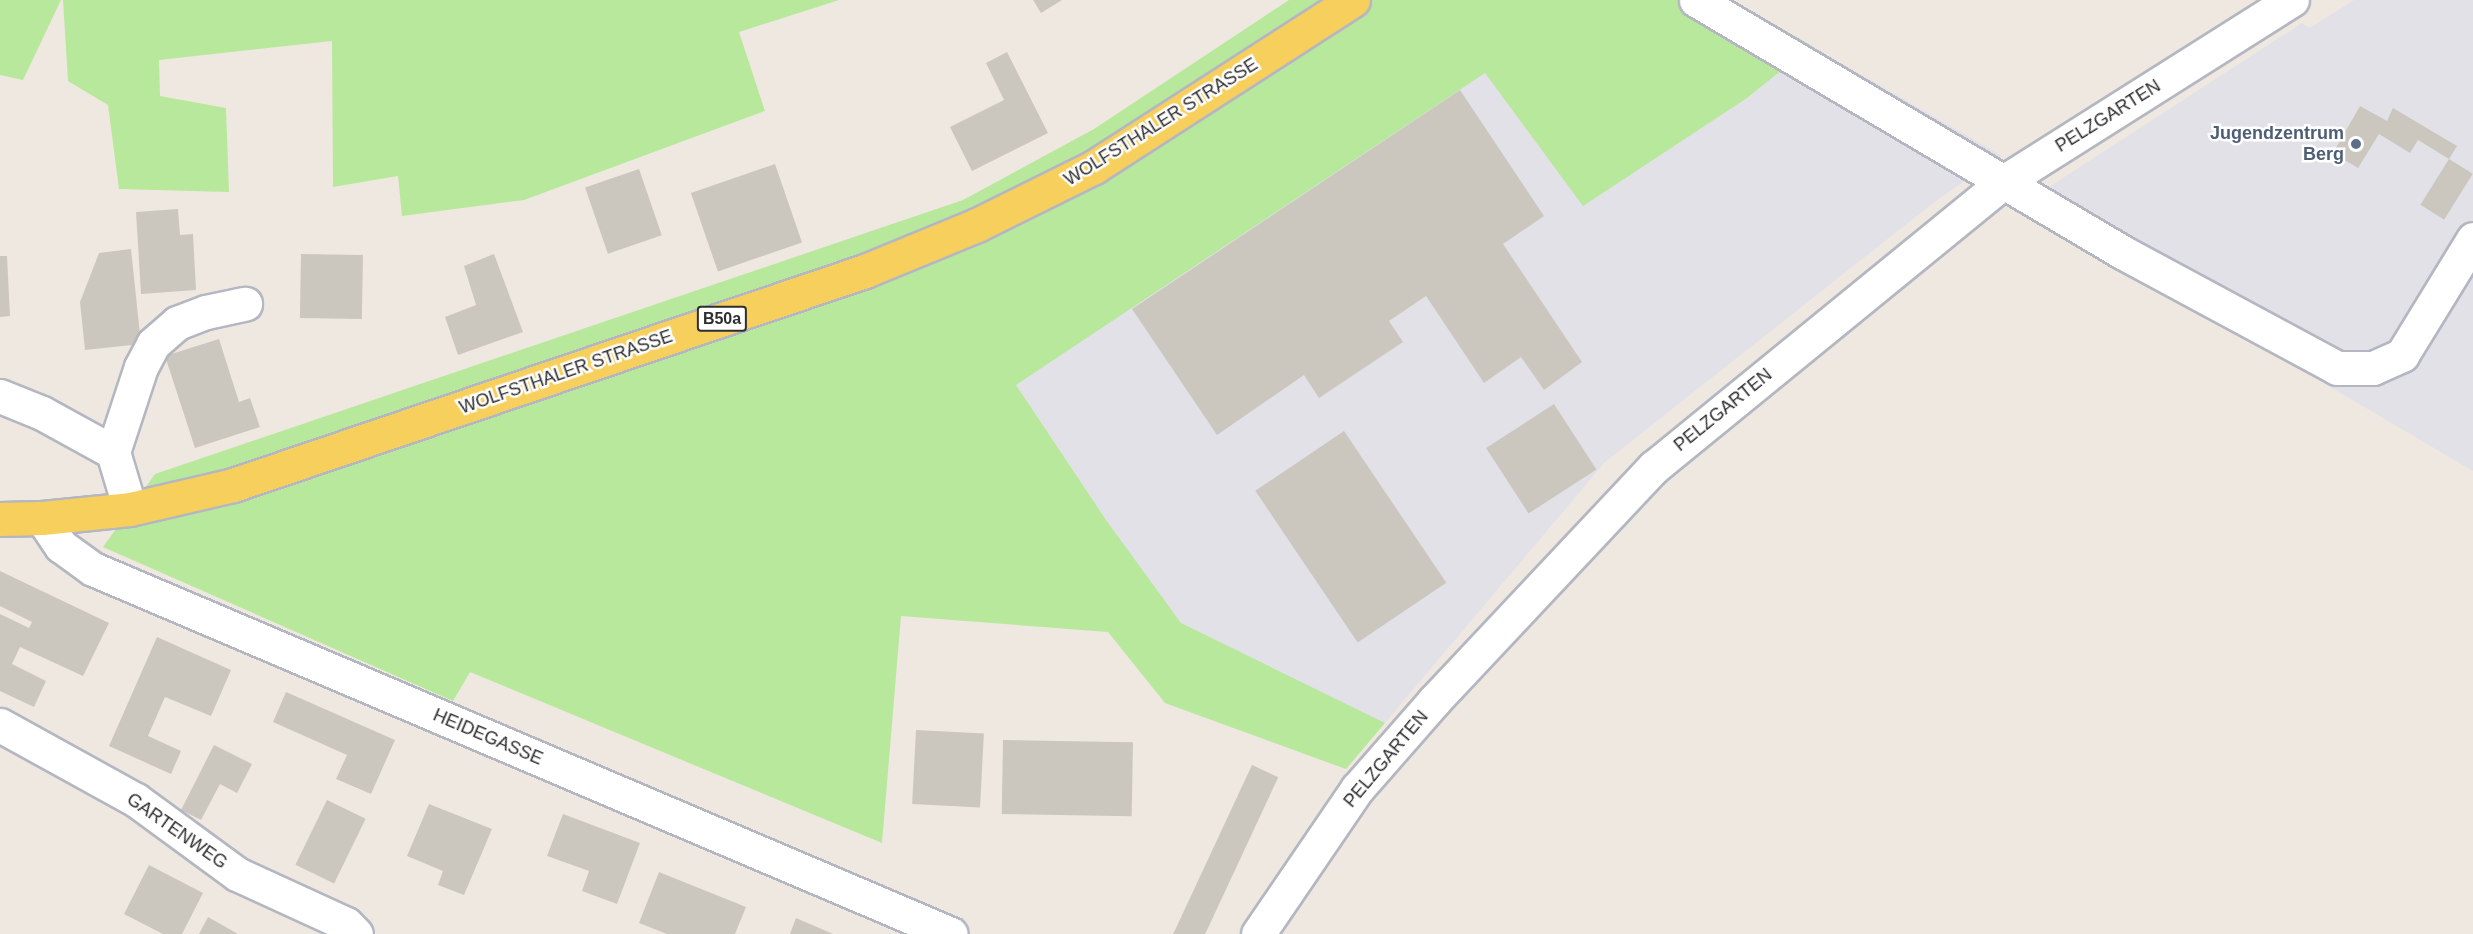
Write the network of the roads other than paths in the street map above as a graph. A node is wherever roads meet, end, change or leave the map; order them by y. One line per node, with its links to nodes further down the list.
1 (1353, 0): 9 (main road, WOLFSTHALER STRASSE / B50a)
2 (1696, 0): 4 (street)
3 (2292, 0): 4 (street, PELZGARTEN)
4 (2002, 183): 5 (street); 15 (street, PELZGARTEN)
5 (2473, 239)
6 (245, 304): 8 (street)
7 (0, 396): 8 (street)
8 (113, 452): 9 (street)
9 (130, 509): 10 (main road, WOLFSTHALER STRASSE / B50a)
10 (42, 518): 11 (main road, WOLFSTHALER STRASSE / B50a); 14 (street, HEIDEGASSE)
11 (0, 519)
12 (0, 725): 13 (street, GARTENWEG)
13 (356, 934)
14 (951, 934)
15 (1258, 934)

